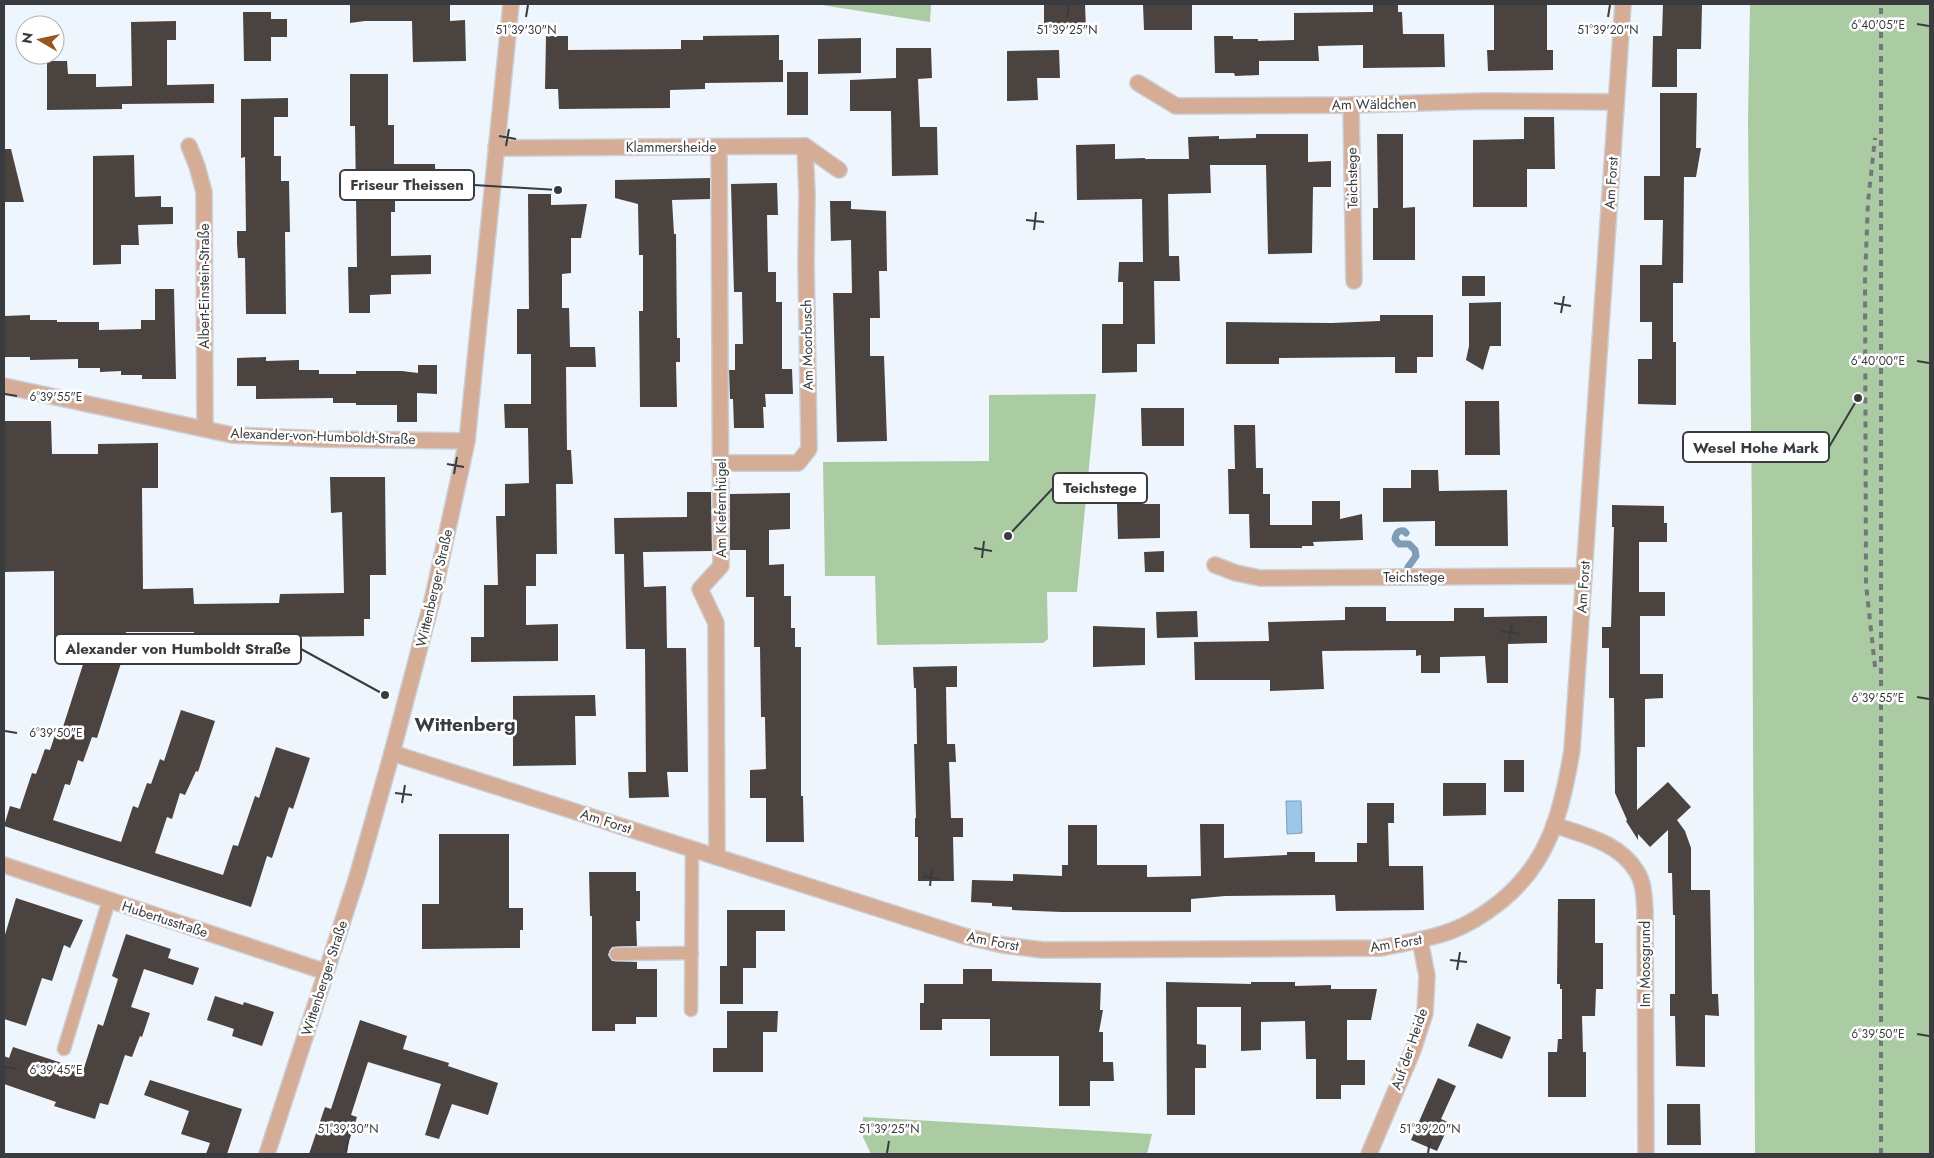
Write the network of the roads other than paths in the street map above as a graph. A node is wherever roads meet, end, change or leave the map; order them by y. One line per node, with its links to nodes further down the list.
1 (511, 4): 9 (street, Wittenberger Straße)
2 (1623, 4): 4 (street, Am Forst)
3 (1138, 83): 5 (street, Am Wäldchen)
4 (1616, 102): 5 (street, Am Wäldchen); 17 (street, Am Forst)
5 (1351, 105): 11 (street, Teichstege)
6 (188, 146): 13 (street, Albert-Einstein-Straße)
7 (805, 146): 8 (street, Klammersheide); 10 (street); 15 (street, Am Moorbusch)
8 (718, 147): 9 (street, Klammersheide); 15 (street, Am Kiefernhügel)
9 (496, 148): 14 (street, Wittenberger Straße)
10 (839, 170)
11 (1354, 282)
12 (4, 386): 13 (street, Alexander-von-Humboldt-Straße)
13 (205, 428): 14 (street, Alexander-von-Humboldt-Straße)
14 (467, 440): 18 (street, Wittenberger Straße)
15 (720, 463): 21 (street, Am Kiefernhügel)
16 (1216, 565): 17 (street, Teichstege)
17 (1584, 576): 19 (street, Am Forst)
18 (392, 753): 20 (street, Am Forst); 27 (street, Wittenberger Straße)
19 (1554, 824): 24 (street, Am Forst); 32 (street, Im Moosgrund)
20 (692, 849): 21 (street, Am Forst); 25 (lane)
21 (717, 857): 24 (street, Am Forst)
22 (4, 865): 23 (street, Hubertusstraße)
23 (109, 900): 27 (street, Hubertusstraße); 29 (lane)
24 (1420, 940): 31 (street, Auf der Heide)
25 (692, 953): 26 (lane); 28 (lane)
26 (616, 954)
27 (326, 972): 30 (street, Wittenberger Straße)
28 (691, 1010)
29 (64, 1048)
30 (267, 1154)
31 (1370, 1154)
32 (1646, 1154)

